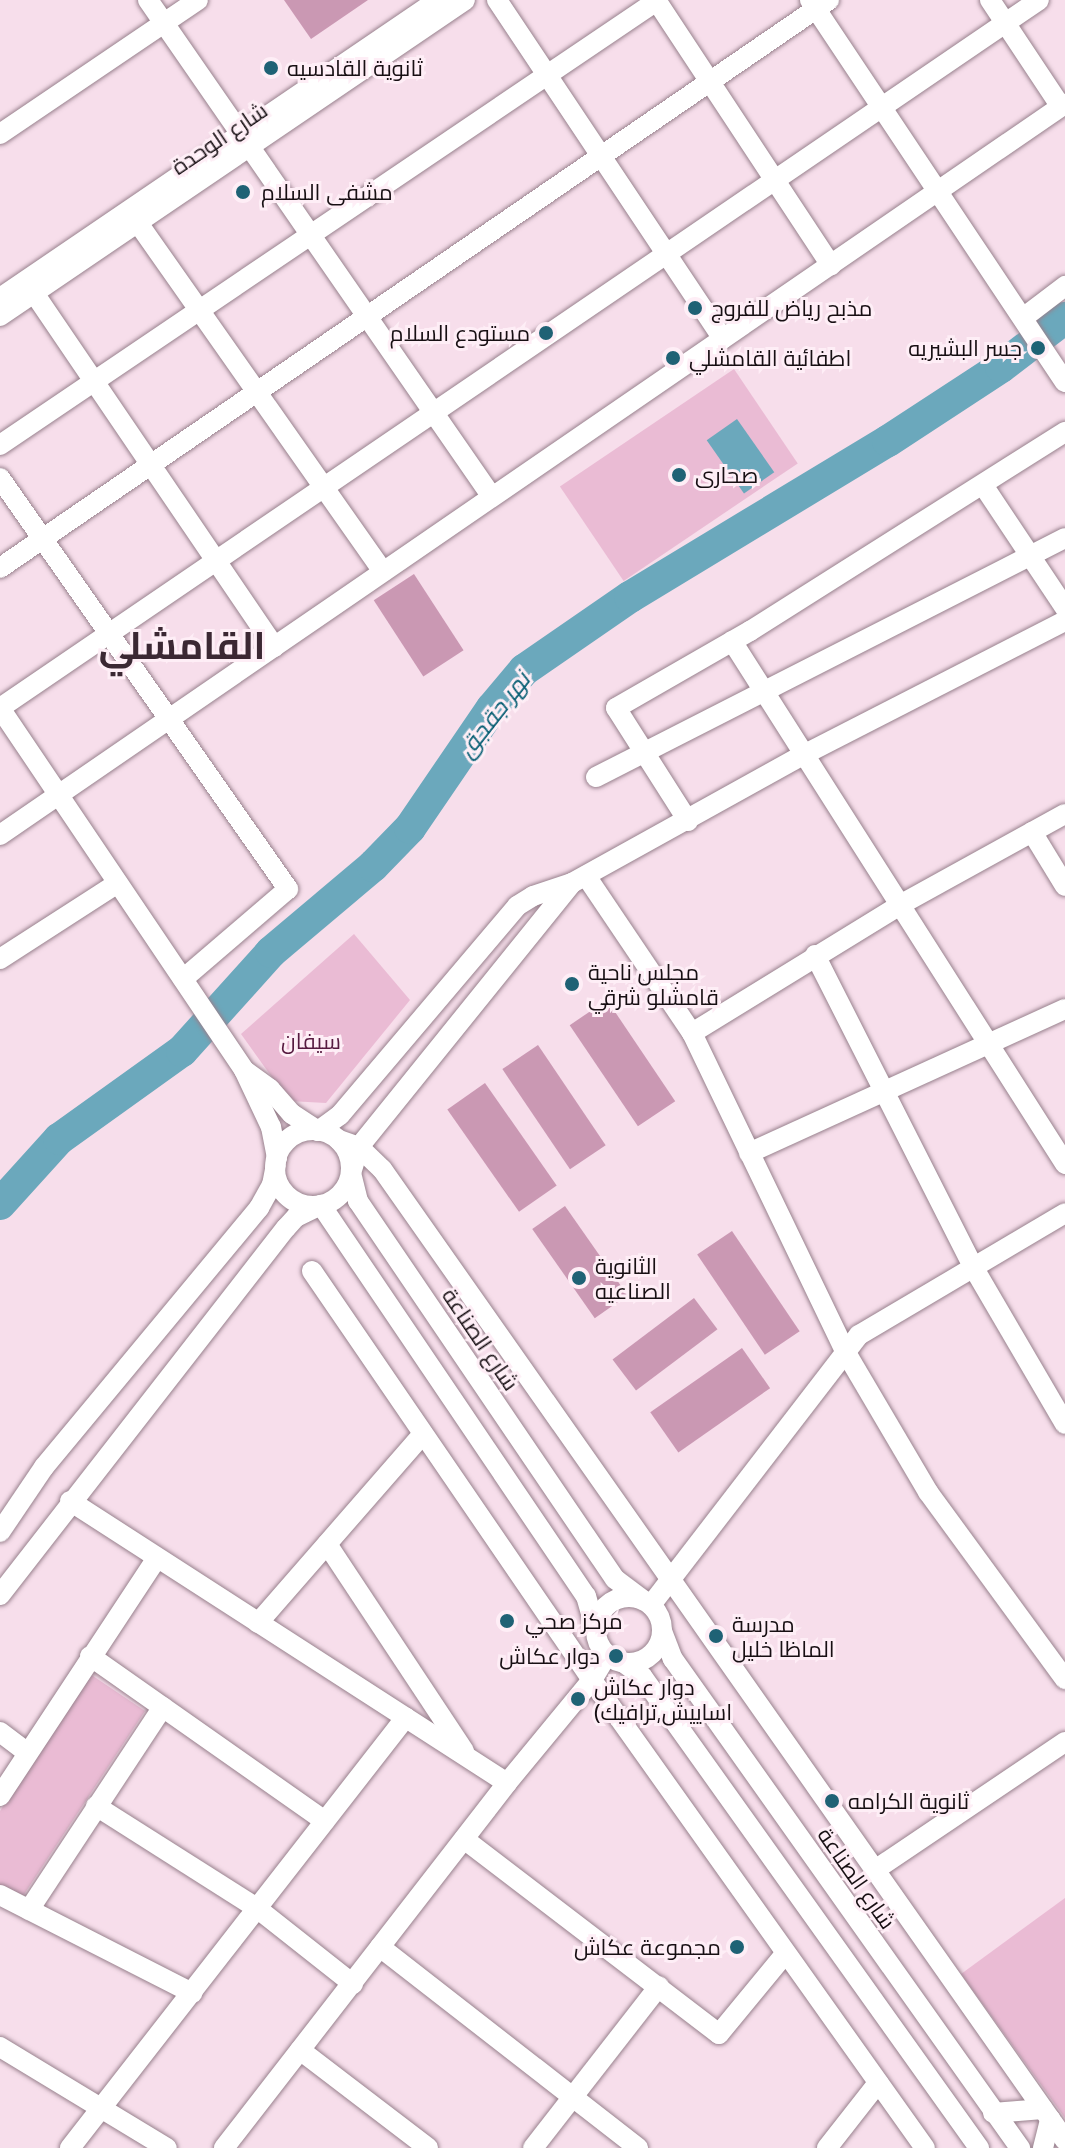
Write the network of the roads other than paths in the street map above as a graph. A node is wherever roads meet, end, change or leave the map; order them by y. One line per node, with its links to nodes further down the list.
1 (148, 0): 10 (street)
2 (198, 0): 10 (street)
3 (438, 0): 17 (street, شارع الوحدة)
4 (465, 0): 17 (street, شارع الوحدة)
5 (497, 0): 12 (street)
6 (657, 0): 12 (street); 13 (street)
7 (990, 0): 11 (street)
8 (1039, 0): 11 (street)
9 (818, 3): 13 (street); 15 (street)
10 (165, 23): 16 (street); 17 (street)
11 (1006, 25): 14 (street); 15 (street)
12 (547, 75): 18 (street); 22 (street)
13 (710, 82): 18 (street); 19 (street)
14 (1063, 106): 20 (street)
15 (883, 108): 19 (street); 20 (street)
16 (0, 134)
17 (246, 140): 21 (street, شارع الوحدة); 22 (street); 27 (street, شارع الوحدة)
18 (600, 157): 23 (street); 30 (street)
19 (776, 181): 23 (street); 24 (street)
20 (939, 190): 24 (street); 31 (street)
21 (138, 223): 26 (street, شارع الوحدة); 28 (street)
22 (311, 235): 28 (street); 30 (street)
23 (666, 256): 32 (street); 36 (street)
24 (831, 265): 32 (street)
25 (1065, 286): 31 (street)
26 (34, 293): 29 (street, شارع الوحدة); 33 (street)
27 (0, 298)
28 (199, 310): 33 (street); 35 (street)
29 (0, 316)
30 (367, 316): 35 (street); 36 (street)
31 (1028, 326): 34 (street)
32 (723, 339): 43 (street)
33 (95, 381): 38 (street); 39 (street)
34 (1065, 382)
35 (257, 392): 39 (street); 42 (street)
36 (434, 413): 42 (street); 43 (street)
37 (1065, 432): 41 (street)
38 (0, 445)
39 (151, 464): 45 (street); 47 (street)
40 (0, 478): 45 (street)
41 (983, 485): 46 (street); 53 (street)
42 (324, 488): 47 (street); 49 (street)
43 (492, 497): 49 (street)
44 (1065, 538): 46 (street)
45 (42, 539): 48 (street); 52 (street)
46 (1031, 556): 50 (street); 55 (street)
47 (216, 561): 52 (street); 54 (street)
48 (0, 568)
49 (383, 572): 54 (street)
50 (1065, 608)
51 (1065, 621): 59 (street)
52 (109, 634): 56 (street); 57 (street)
53 (732, 641): 55 (street); 58 (street)
54 (275, 647): 57 (street)
55 (762, 693): 58 (street); 59 (street)
56 (0, 708): 61 (street)
57 (169, 719): 61 (street); 72 (street)
58 (642, 753): 60 (street); 63 (street)
59 (805, 754): 63 (street); 69 (street)
60 (596, 777)
61 (59, 794): 65 (street); 67 (street)
62 (1065, 814): 64 (street)
63 (688, 821): 66 (street)
64 (1032, 832): 68 (street); 69 (street)
65 (0, 835)
66 (579, 880): 74 (street); 78 (street); 80 (street)
67 (118, 883): 71 (street); 72 (street)
68 (1065, 886)
69 (900, 905): 70 (street); 75 (street)
70 (815, 955): 74 (street); 77 (street)
71 (0, 959)
72 (187, 985): 76 (street)
73 (1065, 1009): 75 (street)
74 (692, 1033): 81 (street)
75 (987, 1043): 77 (street); 83 (street)
76 (244, 1070): 78 (street); 82 (street)
77 (882, 1091): 81 (street); 87 (street)
78 (318, 1131): 79 (street); 82 (street)
79 (339, 1140): 80 (street); 84 (street)
80 (359, 1147): 84 (street); 96 (street)
81 (749, 1153): 89 (street)
82 (277, 1161): 85 (street); 93 (street)
83 (1065, 1164)
84 (351, 1173): 85 (street); 98 (street, شارع الصناعة)
85 (321, 1205): 92 (street); 100 (street)
86 (1065, 1213): 87 (street)
87 (972, 1265): 89 (street); 90 (street)
88 (312, 1271): 91 (street)
89 (845, 1351): 96 (street); 104 (street)
90 (1065, 1424)
91 (423, 1434): 94 (street); 105 (street)
92 (70, 1501): 95 (street); 97 (street)
93 (0, 1532)
94 (327, 1544): 99 (street); 111 (street)
95 (157, 1558): 99 (street); 102 (street)
96 (672, 1581): 98 (street); 117 (street)
97 (0, 1595)
98 (647, 1603): 100 (street); 101 (street)
99 (258, 1623): 107 (street)
100 (596, 1630): 103 (street)
101 (662, 1631): 103 (street); 131 (street, شارع الصناعة)
102 (90, 1656): 106 (street); 110 (street)
103 (616, 1659): 105 (street); 134 (street)
104 (1065, 1679)
105 (592, 1680): 112 (street); 122 (street)
106 (163, 1707): 114 (street); 115 (street)
107 (406, 1717): 111 (street); 115 (street)
108 (0, 1732): 110 (street)
109 (1065, 1742): 117 (street)
110 (27, 1752): 113 (street)
111 (468, 1758): 112 (street)
112 (507, 1783): 116 (street)
113 (0, 1796)
114 (96, 1806): 119 (street); 120 (street)
115 (325, 1821): 119 (street)
116 (464, 1839): 121 (street); 124 (street)
117 (875, 1870): 132 (street)
118 (0, 1895): 120 (street)
119 (258, 1909): 123 (street); 125 (street)
120 (29, 1910): 125 (street)
121 (380, 1947): 123 (street); 129 (street)
122 (785, 1954): 124 (street); 128 (street)
123 (353, 1984): 127 (street)
124 (659, 1986): 129 (street)
125 (192, 1993): 130 (street)
126 (0, 2047): 130 (street)
127 (300, 2050): 137 (street); 138 (street)
128 (878, 2083): 141 (street); 142 (street)
129 (572, 2098): 139 (street); 140 (street)
130 (101, 2107): 135 (street); 136 (street)
131 (993, 2113): 132 (street); 143 (street, شارع الصناعة)
132 (1046, 2114): 133 (street); 144 (street)
133 (1065, 2140)
134 (976, 2146)
135 (70, 2148)
136 (167, 2148)
137 (224, 2148)
138 (428, 2148)
139 (533, 2148)
140 (638, 2148)
141 (827, 2148)
142 (925, 2148)
143 (1020, 2148)
144 (1043, 2148)

